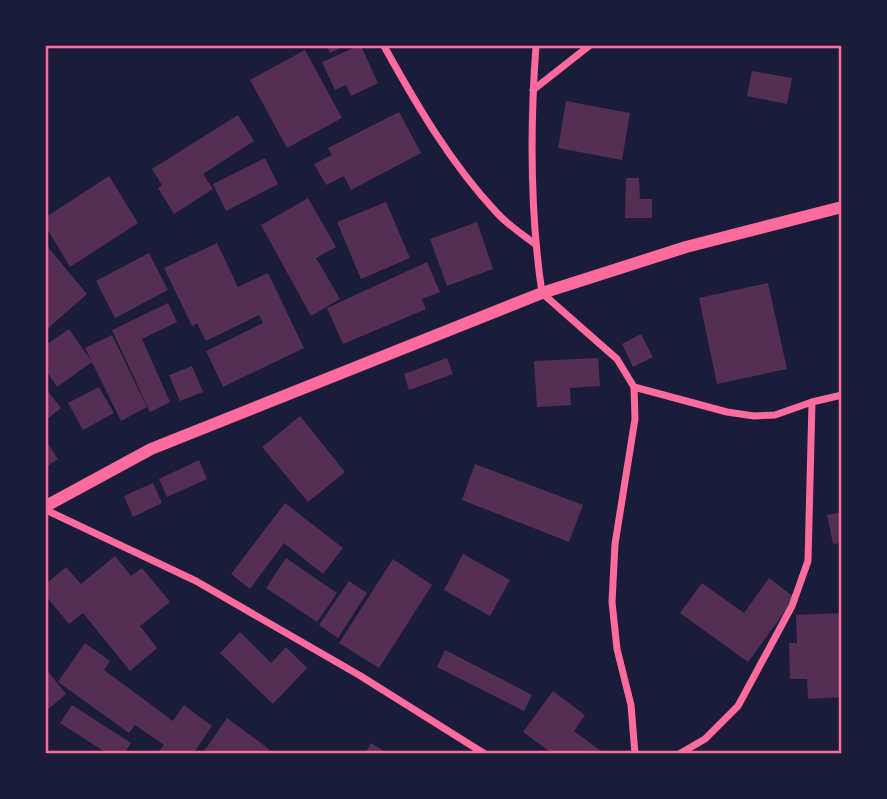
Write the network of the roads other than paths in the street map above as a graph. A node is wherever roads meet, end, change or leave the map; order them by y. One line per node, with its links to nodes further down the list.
1 (384, 46): 6 (street)
2 (536, 46): 4 (street)
3 (589, 46): 4 (street)
4 (533, 90): 6 (street)
5 (842, 207): 7 (street)
6 (535, 244): 7 (street)
7 (542, 293): 8 (street); 11 (street)
8 (634, 387): 10 (street); 13 (street)
9 (842, 394): 10 (street)
10 (812, 402): 14 (street)
11 (46, 508): 12 (street)
12 (485, 754)
13 (635, 754)
14 (679, 754)

